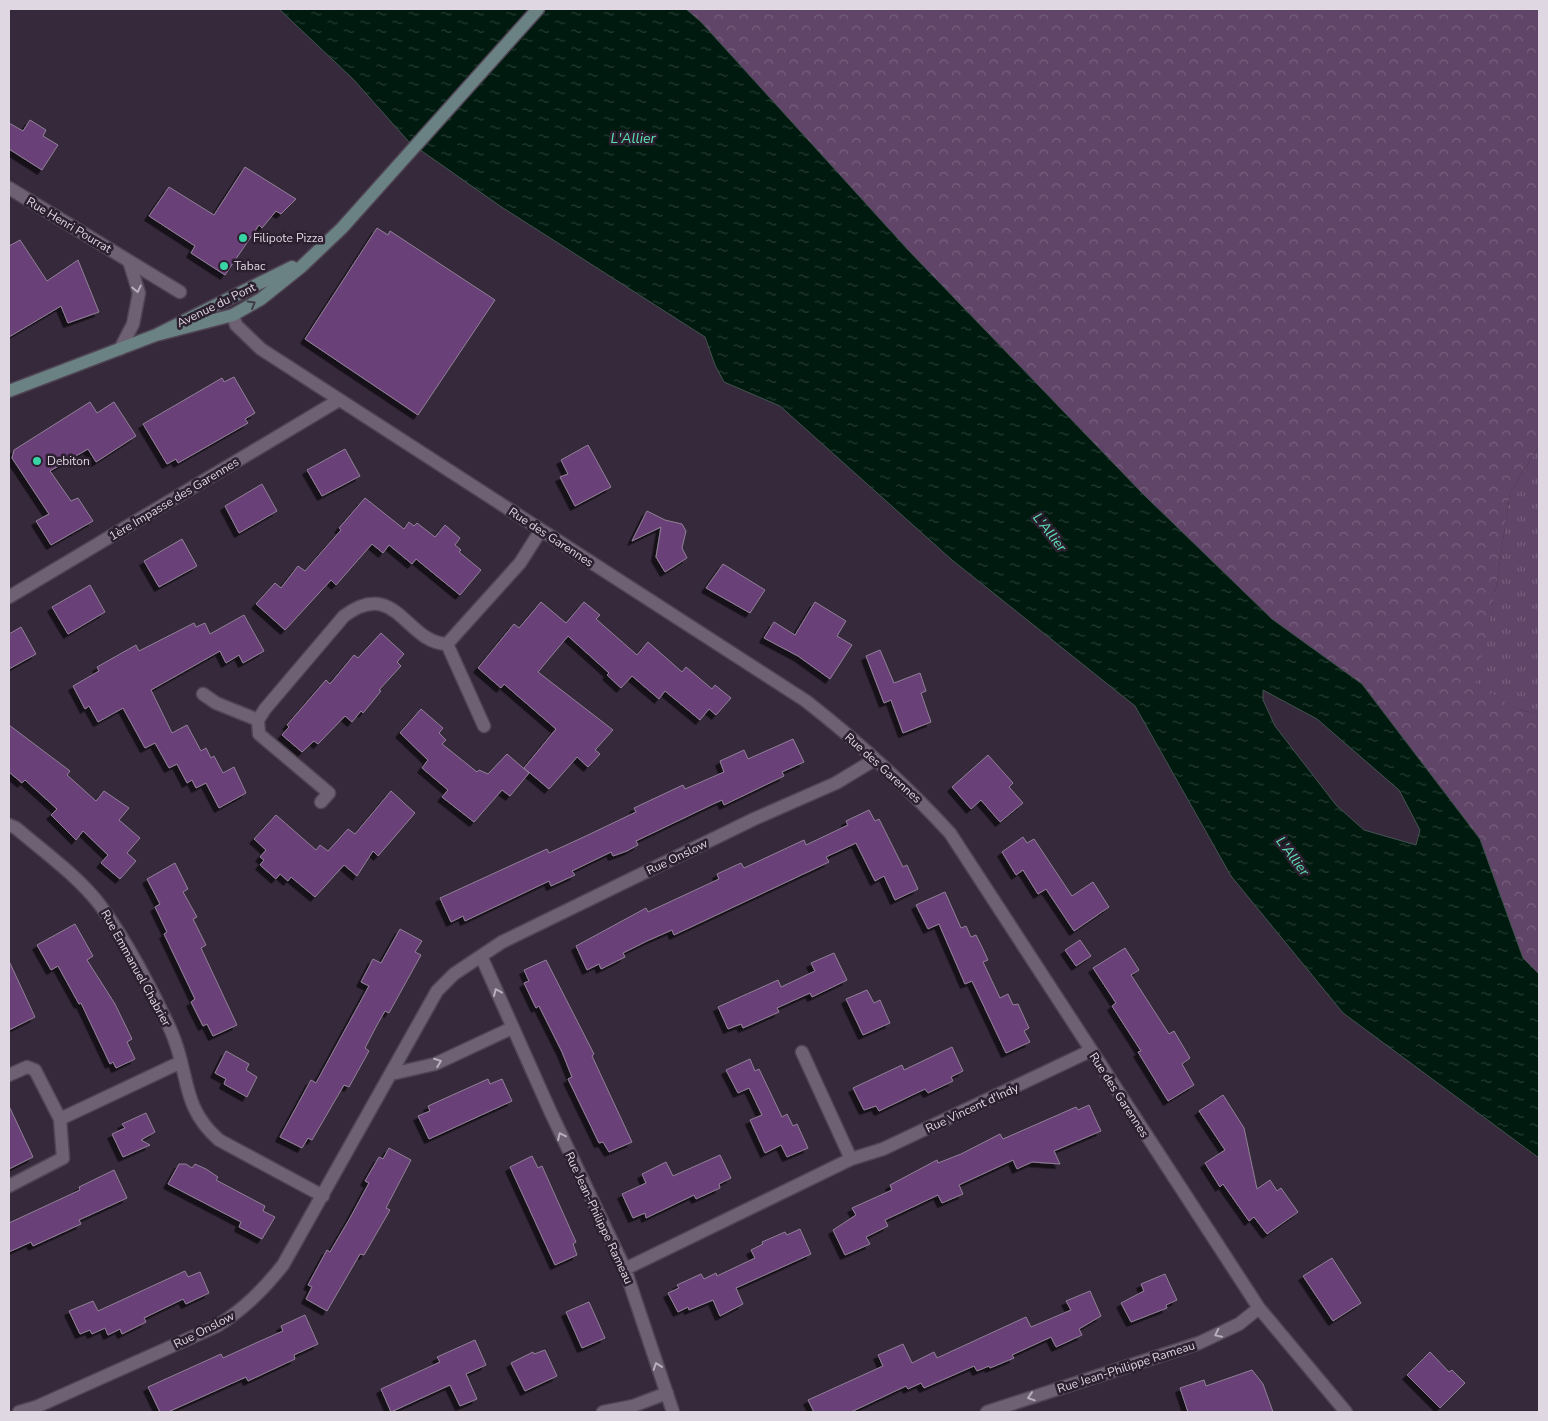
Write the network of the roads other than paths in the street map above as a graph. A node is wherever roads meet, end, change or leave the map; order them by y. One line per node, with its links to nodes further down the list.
1 (538, 9): 3 (main road)
2 (9, 188): 4 (street, Rue Henri Pourrat)
3 (342, 228): 6 (main road, Avenue du Pont, one-way to 3); 7 (main road, Avenue du Pont)
4 (128, 261): 5 (street, Rue Henri Pourrat); 8 (street, one-way to 8)
5 (180, 292)
6 (233, 315): 7 (main road, Avenue du Pont); 10 (street, Rue des Garennes)
7 (156, 335): 8 (main road, Avenue du Pont)
8 (120, 349): 9 (main road, Avenue du Pont)
9 (9, 391)
10 (339, 400): 11 (street, Rue des Garennes); 12 (street, 1ère Impasse des Garennes)
11 (541, 530): 13 (street); 17 (street, Rue des Garennes)
12 (9, 597)
13 (447, 644): 15 (street); 16 (street)
14 (203, 694): 15 (street)
15 (258, 720): 18 (street)
16 (484, 726)
17 (874, 760): 20 (street, Rue Onslow); 22 (street, Rue des Garennes)
18 (320, 802)
19 (9, 825): 24 (street, Rue Emmanuel Chabrier)
20 (481, 956): 21 (street, one-way to 20); 25 (street, Rue Onslow)
21 (512, 1028): 25 (street, one-way to 21); 31 (street, Rue Jean-Philippe Rameau, one-way to 21)
22 (1090, 1051): 28 (street, Rue Vincent d'Indy); 32 (street, Rue des Garennes)
23 (802, 1052): 28 (street)
24 (181, 1062): 27 (street); 30 (street, Rue Emmanuel Chabrier)
25 (391, 1074): 30 (street, Rue Onslow)
26 (9, 1075): 27 (street)
27 (60, 1119): 29 (street)
28 (851, 1159): 31 (street, Rue Vincent d'Indy)
29 (9, 1186)
30 (323, 1196): 34 (street, Rue Onslow)
31 (625, 1269): 33 (street, Rue Jean-Philippe Rameau, one-way to 31)
32 (1259, 1308): 38 (street, Rue Jean-Philippe Rameau, one-way to 38); 39 (street, Rue des Garennes)
33 (667, 1393): 36 (street); 37 (street, Rue Jean-Philippe Rameau)
34 (38, 1410): 35 (street, Rue Onslow)
35 (19, 1412)
36 (603, 1412)
37 (673, 1412)
38 (987, 1412)
39 (1346, 1412)

